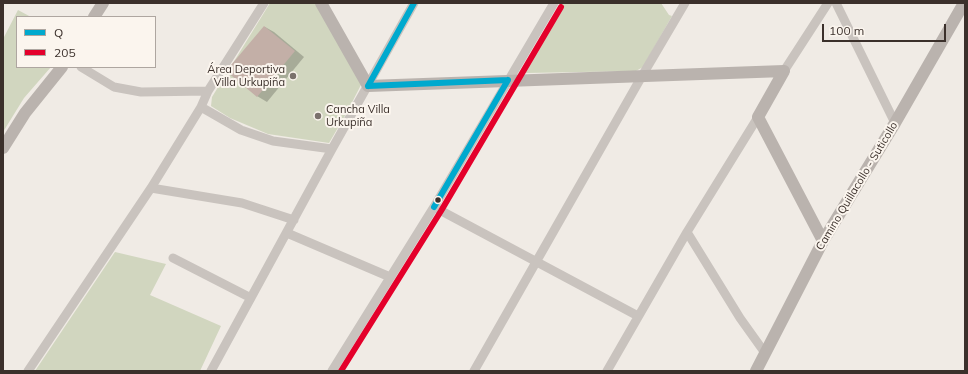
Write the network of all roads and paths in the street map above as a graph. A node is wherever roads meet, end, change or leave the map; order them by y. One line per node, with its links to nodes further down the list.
1 (103, 3): 10 (street)
2 (264, 3): 17 (street)
3 (321, 3): 16 (street)
4 (414, 3): 16 (street)
5 (554, 3): 15 (street)
6 (686, 3): 14 (street)
7 (828, 3): 13 (street)
8 (836, 3): 20 (street)
9 (964, 3): 20 (street, Camino Quillacollo - Suticollo)
10 (95, 16)
11 (61, 68): 21 (street)
12 (83, 68): 17 (street)
13 (784, 71): 14 (street); 19 (street)
14 (642, 76): 15 (street); 30 (street)
15 (508, 80): 16 (street); 24 (street)
16 (368, 86): 22 (street)
17 (208, 91): 18 (street)
18 (201, 107): 22 (street); 23 (street)
19 (758, 117): 26 (street); 28 (street)
20 (895, 123): 28 (street, Camino Quillacollo - Suticollo)
21 (3, 148)
22 (332, 149): 25 (street)
23 (150, 188): 25 (street); 35 (street)
24 (434, 208): 30 (street); 31 (street)
25 (294, 220): 27 (street)
26 (687, 232): 33 (street); 34 (street)
27 (287, 233): 31 (street); 32 (street)
28 (823, 241): 34 (street, Camino Quillacollo - Suticollo)
29 (173, 258): 32 (street)
30 (536, 263): 33 (street); 38 (street)
31 (390, 277): 37 (street)
32 (251, 298): 36 (street)
33 (638, 316): 39 (street)
34 (765, 353): 40 (street, Camino Quillacollo - Suticollo)
35 (28, 371)
36 (211, 371)
37 (332, 371)
38 (474, 371)
39 (607, 371)
40 (756, 371)

